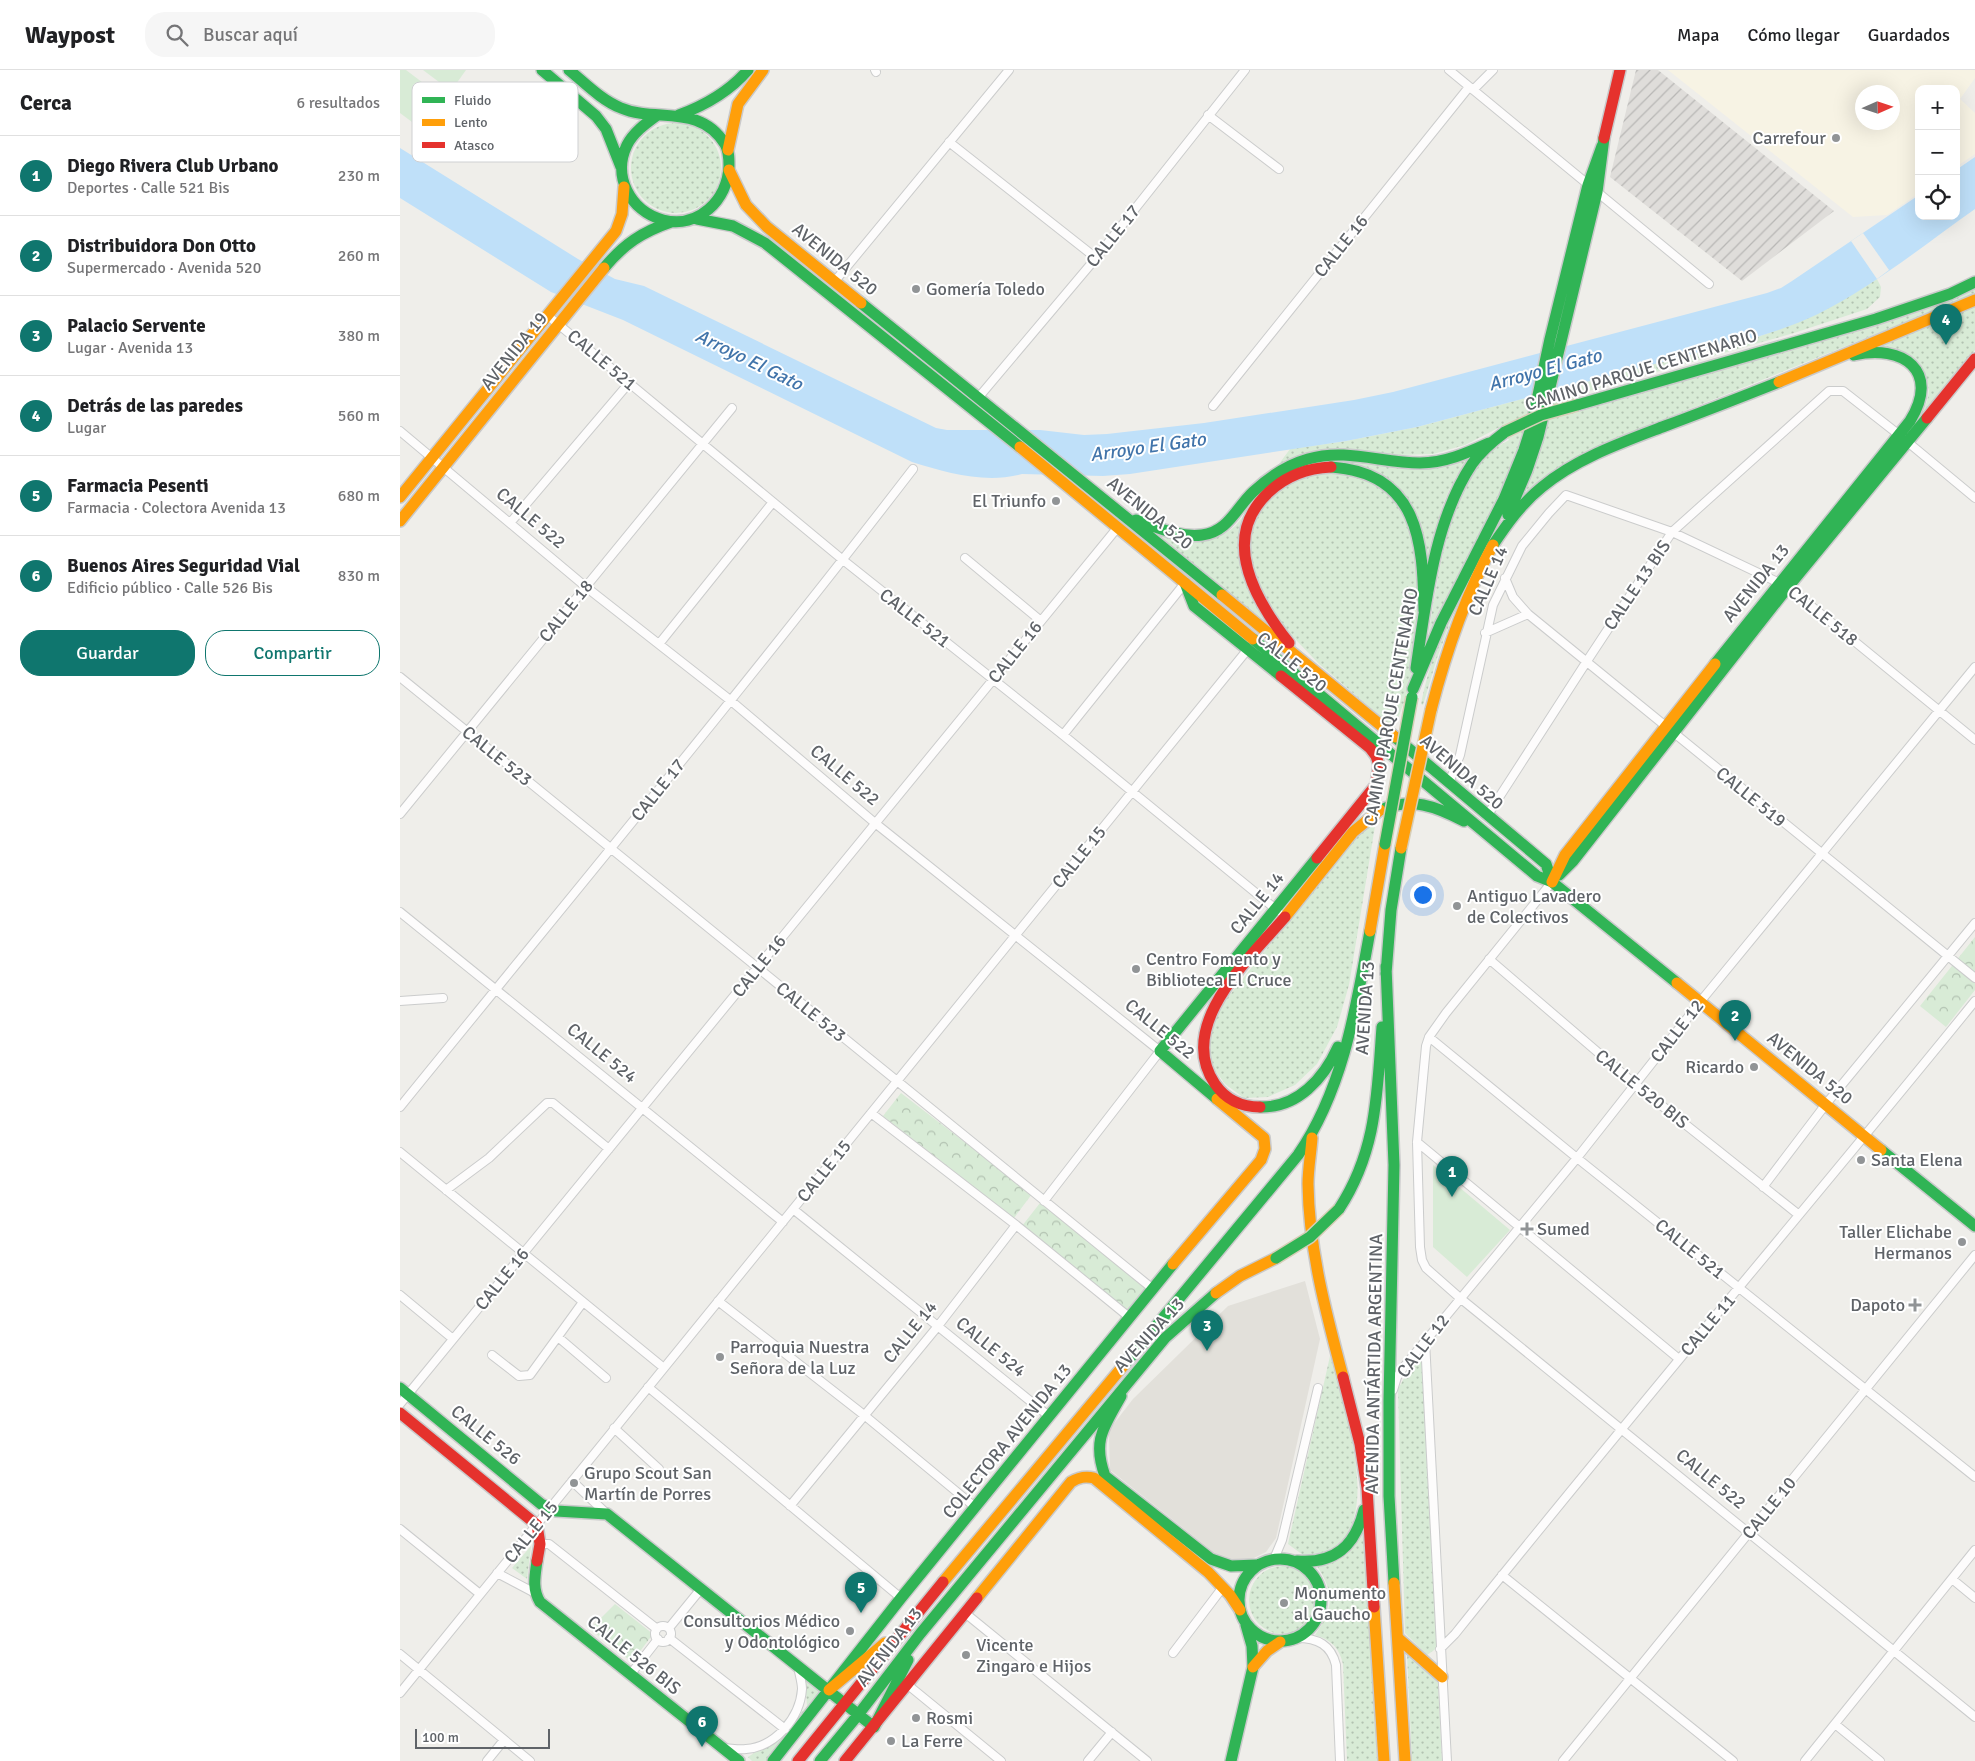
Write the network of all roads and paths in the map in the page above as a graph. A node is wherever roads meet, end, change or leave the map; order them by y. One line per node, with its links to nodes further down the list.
1 (542, 70): 10 (main road)
2 (568, 70): 15 (main road)
3 (748, 70): 13 (main road)
4 (763, 70): 17 (main road)
5 (1009, 70): 16 (street)
6 (1245, 70): 14 (street, CALLE 17)
7 (1449, 70): 11 (street)
8 (1492, 70): 11 (street, CALLE 16)
9 (1620, 70): 22 (main road)
10 (556, 82)
11 (1471, 88): 22 (street); 37 (street, CALLE 16)
12 (578, 101): 18 (main road)
13 (679, 115): 15 (main road); 17 (main road)
14 (1208, 115): 19 (street); 25 (street, CALLE 17)
15 (656, 116): 18 (main road)
16 (950, 142): 25 (street); 26 (street)
17 (728, 150): 20 (main road)
18 (621, 167): 21 (main road)
19 (1278, 169)
20 (729, 170): 23 (main road); 26 (main road, AVENIDA 520)
21 (624, 187): 24 (main road); 30 (main road, AVENIDA 19)
22 (1593, 188): 28 (street); 35 (main road); 35 (main road)
23 (697, 218): 24 (main road); 54 (main road, AVENIDA 520)
24 (671, 222): 31 (main road, AVENIDA 19)
25 (1096, 258): 36 (street, CALLE 17)
26 (835, 281): 36 (main road, AVENIDA 520)
27 (1975, 282): 42 (main road, CAMINO PARQUE CENTENARIO, bridge)
28 (1709, 284)
29 (1975, 300): 32 (main road, CAMINO PARQUE CENTENARIO)
30 (547, 315): 31 (street, CALLE 521); 44 (main road, AVENIDA 19)
31 (559, 323): 34 (street, CALLE 521); 45 (main road, AVENIDA 19)
32 (1839, 359): 40 (main road, AVENIDA 13); 56 (main road, CAMINO PARQUE CENTENARIO)
33 (1975, 359): 41 (main road, AVENIDA 13)
34 (629, 383): 43 (street, CALLE 521); 53 (street)
35 (1543, 396): 56 (main road); 74 (main road)
36 (978, 398): 51 (main road, AVENIDA 520)
37 (1213, 406)
38 (732, 408): 43 (street, CALLE 18)
39 (400, 431): 44 (street, CALLE 522)
40 (1898, 434): 41 (street); 55 (street, CALLE 13 BIS); 61 (main road, AVENIDA 13)
41 (1907, 442): 49 (street); 61 (main road, AVENIDA 13)
42 (1489, 443): 51 (main road); 63 (main road, CAMINO PARQUE CENTENARIO)
43 (702, 445): 50 (street, CALLE 521); 62 (street, CALLE 18)
44 (432, 457): 45 (street, CALLE 522); 48 (main road, AVENIDA 19)
45 (444, 467): 52 (main road, AVENIDA 19); 53 (street, CALLE 522)
46 (913, 469): 58 (street, CALLE 17)
47 (1566, 495): 55 (street, CALLE 518); 59 (street, CALLE 14)
48 (400, 497)
49 (1975, 498)
50 (772, 502): 58 (street, CALLE 521); 67 (street)
51 (1126, 516): 69 (main road, AVENIDA 520)
52 (400, 521)
53 (510, 523): 62 (street, CALLE 522)
54 (1118, 527): 60 (main road, AVENIDA 520); 65 (street, CALLE 16)
55 (1672, 532): 61 (street, CALLE 518); 70 (street, CALLE 13 BIS)
56 (1489, 553): 90 (main road, CAMINO PARQUE CENTENARIO, bridge)
57 (965, 558): 65 (street)
58 (843, 560): 73 (street, CALLE 521); 75 (street, CALLE 17)
59 (1505, 578): 64 (street, CALLE 519); 66 (street, CALLE 14)
60 (1186, 583): 68 (main road, CALLE 520); 80 (street); 88 (main road, AVENIDA 520)
61 (1784, 585): 76 (street, CALLE 518); 77 (main road, AVENIDA 13); 79 (main road, AVENIDA 13)
62 (586, 587): 67 (street, CALLE 522); 78 (street, CALLE 18)
63 (1424, 610): 69 (main road); 74 (main road, CAMINO PARQUE CENTENARIO)
64 (1528, 614): 66 (street); 70 (street, CALLE 519)
65 (1041, 621): 73 (street, CALLE 16)
66 (1485, 633): 83 (street, CALLE 14)
67 (659, 644): 75 (street, CALLE 522)
68 (1248, 650): 82 (main road, CALLE 520); 84 (street, CALLE 15)
69 (1303, 660): 83 (main road, AVENIDA 520)
70 (1587, 661): 77 (street, CALLE 519); 86 (street, CALLE 13 BIS)
71 (1975, 667): 76 (street, CALLE 12)
72 (400, 677): 78 (street, CALLE 523)
73 (993, 680): 80 (street, CALLE 521); 87 (street, CALLE 16)
74 (1412, 693): 89 (main road, CAMINO PARQUE CENTENARIO, bridge)
75 (730, 700): 87 (street, CALLE 522); 91 (street, CALLE 17)
76 (1940, 711): 81 (street, CALLE 518); 92 (street, CALLE 12)
77 (1664, 727): 79 (street, CALLE 519); 93 (main road, AVENIDA 13)
78 (467, 732): 85 (street, CALLE 18); 91 (street, CALLE 523)
79 (1674, 734): 92 (street, CALLE 519); 93 (main road, AVENIDA 13)
80 (1063, 735): 84 (street, CALLE 521)
81 (1975, 740)
82 (1380, 766): 94 (main road, CALLE 14)
83 (1450, 783): 86 (main road, AVENIDA 520)
84 (1131, 793): 94 (street, CALLE 521); 98 (street, CALLE 15)
85 (400, 814)
86 (1487, 816): 93 (main road, AVENIDA 520)
87 (875, 823): 98 (street, CALLE 522); 102 (street, CALLE 16)
88 (1488, 834): 93 (main road, AVENIDA 520); 96 (main road, CALLE 14)
89 (1385, 844): 109 (main road, AVENIDA 13)
90 (1401, 848): 101 (main road, AVENIDA 13)
91 (611, 849): 102 (street, CALLE 523); 104 (street, CALLE 17)
92 (1821, 853): 99 (street, CALLE 519); 108 (street, CALLE 12)
93 (1552, 882): 100 (street, AVENIDA 13); 108 (main road, AVENIDA 520)
94 (1275, 909): 96 (street, CALLE 521); 111 (main road, CALLE 14)
95 (400, 912): 104 (street, CALLE 524)
96 (1285, 917): 109 (main road, CALLE 14)
97 (1975, 923): 99 (street)
98 (1016, 935): 111 (street, CALLE 522); 112 (street, CALLE 15)
99 (1948, 957): 103 (street, CALLE 519); 114 (street)
100 (1489, 959): 110 (street, AVENIDA 13); 113 (street, CALLE 520 BIS)
101 (1386, 966): 151 (main road, AVENIDA 13, bridge); 156 (main road, AVENIDA ANTÁRTIDA ARGENTINA)
102 (757, 969): 112 (street, CALLE 523); 116 (street, CALLE 16)
103 (1975, 978)
104 (496, 989): 115 (street, CALLE 17); 116 (street, CALLE 524)
105 (443, 998): 106 (street)
106 (400, 1001)
107 (1975, 1001): 119 (street, CALLE 11)
108 (1700, 1002): 113 (street, CALLE 12); 114 (main road, AVENIDA 520)
109 (1349, 1030): 118 (main road, AVENIDA 13)
110 (1429, 1037): 120 (street); 124 (street, CALLE 521)
111 (1160, 1052): 121 (main road, CALLE 522); 127 (street, CALLE 14)
112 (896, 1082): 117 (street, CALLE 15); 127 (street, CALLE 523)
113 (1636, 1085): 124 (street, CALLE 12); 125 (street, CALLE 520 BIS)
114 (1826, 1104): 119 (main road, AVENIDA 520); 125 (street)
115 (400, 1108)
116 (642, 1108): 122 (street, CALLE 16); 130 (street, CALLE 524)
117 (871, 1113): 128 (street, CALLE 15); 131 (street)
118 (1313, 1133): 166 (main road, AVENIDA ANTÁRTIDA ARGENTINA); 191 (main road, AVENIDA 13)
119 (1866, 1136): 129 (street, CALLE 11); 132 (main road, AVENIDA 520)
120 (1417, 1142): 133 (street); 139 (street, CALLE 522)
121 (1266, 1144): 137 (main road, COLECTORA AVENIDA 13)
122 (609, 1149): 126 (street); 134 (street, CALLE 16)
123 (400, 1152): 126 (street)
124 (1577, 1158): 133 (street, CALLE 12); 136 (street, CALLE 521)
125 (1763, 1186): 129 (street, CALLE 520 BIS)
126 (446, 1190): 134 (street)
127 (1044, 1201): 137 (street, CALLE 523)
128 (793, 1209): 130 (street, CALLE 15); 143 (street, CALLE 524)
129 (1799, 1215): 136 (street, CALLE 11)
130 (783, 1222): 140 (street, CALLE 15)
131 (1016, 1225): 142 (street); 143 (street, CALLE 14)
132 (1975, 1226)
133 (1519, 1229): 139 (street, CALLE 12); 148 (street)
134 (523, 1254): 141 (street); 145 (street, CALLE 16)
135 (1975, 1255): 154 (street, CALLE 10)
136 (1739, 1288): 148 (street, CALLE 11); 154 (street, CALLE 521)
137 (1153, 1289): 142 (main road, COLECTORA AVENIDA 13)
138 (400, 1295): 145 (street)
139 (1460, 1298): 146 (street, CALLE 12); 162 (street, CALLE 522)
140 (718, 1301): 149 (street, CALLE 15); 159 (street)
141 (583, 1302): 144 (street); 149 (street)
142 (1129, 1317): 160 (main road, COLECTORA AVENIDA 13)
143 (938, 1326): 159 (street, CALLE 14); 160 (street, CALLE 524)
144 (558, 1337): 147 (street); 150 (street)
145 (453, 1340): 155 (street, CALLE 16)
146 (1425, 1341): 156 (street, CALLE 12); 200 (street)
147 (492, 1355)
148 (1678, 1360): 162 (street, CALLE 11)
149 (664, 1368): 152 (street, CALLE 15)
150 (606, 1378)
151 (1128, 1382): 178 (main road); 194 (main road, AVENIDA 13)
152 (648, 1387): 161 (street, CALLE 15); 167 (street)
153 (1318, 1388): 176 (street)
154 (1866, 1389): 164 (street, CALLE 521); 173 (street, CALLE 10)
155 (404, 1391): 157 (street, CALLE 16); 169 (main road, CALLE 526)
156 (1389, 1401): 197 (main road, AVENIDA ANTÁRTIDA ARGENTINA)
157 (400, 1404)
158 (400, 1413): 171 (main road, CALLE 526)
159 (864, 1415): 167 (street, CALLE 14); 168 (street)
160 (1050, 1417): 168 (main road, COLECTORA AVENIDA 13)
161 (614, 1428): 163 (street); 165 (street, CALLE 15)
162 (1622, 1429): 173 (street, CALLE 522); 180 (street, CALLE 11)
163 (659, 1469)
164 (1975, 1477)
165 (572, 1482): 169 (street, CALLE 15); 170 (street)
166 (1367, 1488): 177 (main road); 234 (main road, AVENIDA ANTÁRTIDA ARGENTINA)
167 (790, 1506): 186 (street)
168 (976, 1507): 186 (main road, COLECTORA AVENIDA 13)
169 (550, 1508): 170 (main road); 171 (street, CALLE 15)
170 (606, 1514): 183 (main road)
171 (537, 1525): 174 (main road); 179 (street, CALLE 15)
172 (400, 1529): 185 (street)
173 (1748, 1532): 201 (street, CALLE 522); 209 (street, CALLE 10)
174 (541, 1544): 184 (main road); 193 (street)
175 (1975, 1550): 181 (street)
176 (1274, 1559): 177 (main road); 178 (main road)
177 (1297, 1562): 196 (main road)
178 (1257, 1565): 188 (main road)
179 (497, 1573): 184 (street, CALLE 526 BIS); 185 (street, CALLE 15)
180 (1502, 1575): 200 (street, CALLE 11); 209 (street)
181 (1952, 1579): 187 (street); 201 (street)
182 (1224, 1587): 188 (main road); 189 (main road); 202 (street)
183 (700, 1590): 192 (street); 204 (main road)
184 (535, 1593): 207 (main road, CALLE 526 BIS)
185 (480, 1594): 206 (street, CALLE 15)
186 (901, 1598): 211 (main road, COLECTORA AVENIDA 13)
187 (1975, 1598)
188 (1240, 1610): 190 (main road)
189 (965, 1613): 210 (main road); 219 (street)
190 (1246, 1623): 199 (main road); 205 (main road)
191 (908, 1624): 211 (main road); 213 (main road, AVENIDA 13)
192 (668, 1628): 193 (street); 195 (street)
193 (657, 1629): 198 (street)
194 (920, 1634): 214 (main road, AVENIDA 13); 217 (main road)
195 (670, 1638): 198 (street); 218 (street)
196 (1297, 1638): 199 (main road); 233 (street)
197 (1398, 1638): 208 (main road); 235 (main road, AVENIDA ANTÁRTIDA ARGENTINA)
198 (658, 1639): 207 (street)
199 (1280, 1642): 205 (main road)
200 (1440, 1649): 208 (street)
201 (1893, 1650): 215 (street, CALLE 522); 216 (street)
202 (1172, 1652)
203 (400, 1654): 206 (street)
204 (798, 1666): 211 (main road); 218 (street)
205 (1253, 1667): 232 (main road)
206 (419, 1670): 212 (street, CALLE 15); 220 (street)
207 (630, 1675): 221 (main road, CALLE 526 BIS)
208 (1442, 1677): 236 (street)
209 (1631, 1678): 237 (street, CALLE 10); 238 (street)
210 (908, 1685): 217 (main road); 229 (street)
211 (829, 1690): 213 (main road); 226 (main road, COLECTORA AVENIDA 13)
212 (400, 1693)
213 (844, 1703): 214 (main road); 227 (main road, AVENIDA 13)
214 (858, 1715): 217 (main road); 228 (main road, AVENIDA 13)
215 (1975, 1717)
216 (1835, 1724): 239 (street); 240 (street)
217 (874, 1727): 222 (main road)
218 (785, 1729): 221 (street)
219 (1112, 1732): 230 (street); 231 (street)
220 (504, 1740): 223 (street); 224 (street)
221 (723, 1748): 225 (main road, CALLE 526 BIS)
222 (850, 1759)
223 (487, 1761)
224 (530, 1761)
225 (739, 1761)
226 (773, 1761)
227 (798, 1761)
228 (820, 1761)
229 (1001, 1761)
230 (1088, 1761)
231 (1147, 1761)
232 (1231, 1761)
233 (1340, 1761)
234 (1384, 1761)
235 (1405, 1761)
236 (1447, 1761)
237 (1563, 1761)
238 (1733, 1761)
239 (1805, 1761)
240 (1880, 1761)

